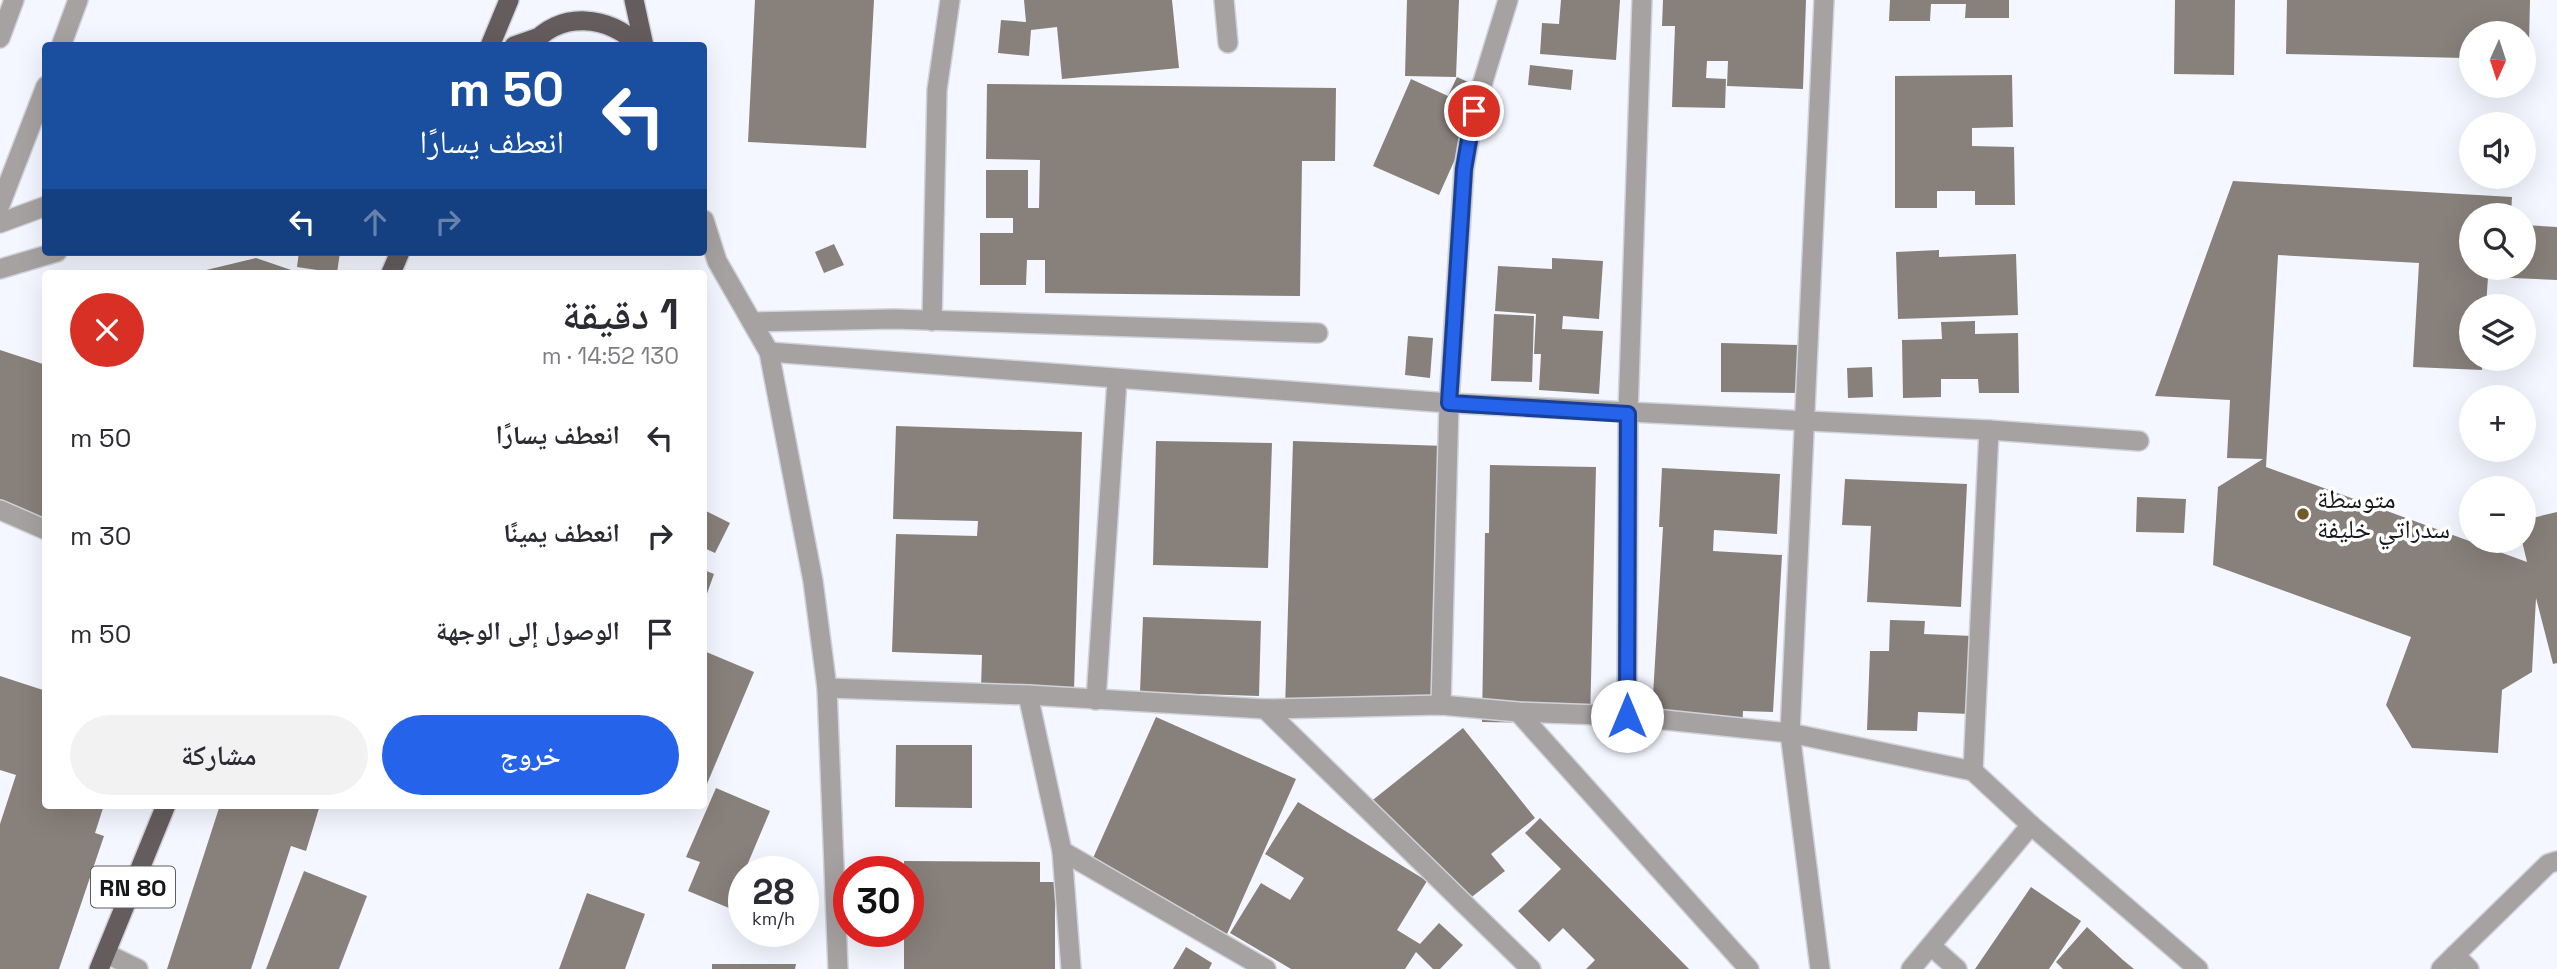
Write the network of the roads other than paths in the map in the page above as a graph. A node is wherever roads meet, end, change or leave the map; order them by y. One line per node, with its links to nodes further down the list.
1 (14, 0): 10 (street)
2 (78, 0): 11 (street)
3 (509, 0): 12 (main road)
4 (634, 0): 15 (main road)
5 (950, 0): 25 (street)
6 (1224, 0): 16 (street)
7 (1508, 0): 30 (street)
8 (1642, 0): 31 (street)
9 (1824, 0): 32 (street)
10 (0, 38)
11 (62, 42)
12 (491, 42)
13 (534, 42): 14 (main road)
14 (637, 42)
15 (640, 42)
16 (1228, 43)
17 (42, 96): 18 (street)
18 (0, 205)
19 (42, 207): 20 (street)
20 (0, 223)
21 (707, 238): 22 (street)
22 (710, 255): 26 (street)
23 (44, 256): 24 (street)
24 (0, 269)
25 (932, 321): 26 (street); 27 (street)
26 (752, 322): 28 (street)
27 (1318, 333)
28 (769, 352): 29 (street); 37 (street)
29 (1117, 380): 30 (street); 39 (street)
30 (1449, 403): 31 (street); 40 (street)
31 (1628, 414): 32 (street); 43 (street)
32 (1804, 421): 33 (street); 44 (street)
33 (1989, 430): 34 (street); 45 (street)
34 (2139, 441)
35 (0, 510): 36 (street)
36 (42, 528)
37 (827, 688): 38 (street); 55 (street)
38 (1028, 695): 39 (street); 48 (street)
39 (1096, 700): 41 (street)
40 (1441, 705): 41 (street); 42 (street)
41 (1265, 709): 57 (street)
42 (1518, 712): 43 (street); 58 (street)
43 (1627, 716): 44 (street)
44 (1790, 733): 45 (street); 59 (street)
45 (1973, 771): 47 (street)
46 (164, 809): 51 (main road, RN 80)
47 (2031, 825): 50 (street); 62 (street)
48 (1062, 851): 53 (street); 56 (street)
49 (2557, 861): 52 (street)
50 (1931, 946): 60 (street); 61 (street)
51 (103, 961): 54 (street)
52 (2462, 962): 63 (street)
53 (1075, 965)
54 (138, 969)
55 (838, 969)
56 (1266, 969)
57 (1531, 969)
58 (1749, 969)
59 (1820, 969)
60 (1911, 969)
61 (1957, 969)
62 (2198, 969)
63 (2441, 969)

